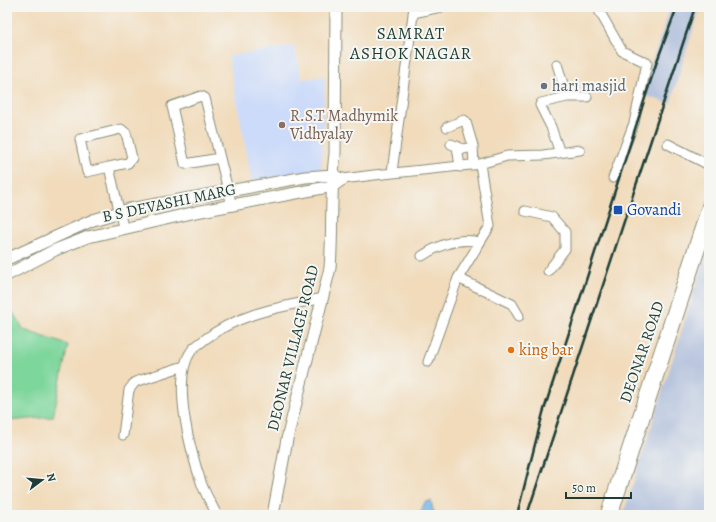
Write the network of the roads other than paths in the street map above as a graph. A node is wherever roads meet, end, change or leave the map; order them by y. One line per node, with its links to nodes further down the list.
1 (336, 7): 22 (main road, DEONAR VILLAGE ROAD)
2 (441, 7): 4 (street)
3 (596, 7): 20 (street)
4 (413, 10): 18 (street)
5 (557, 64): 7 (street)
6 (587, 96): 7 (street)
7 (567, 97): 12 (street)
8 (447, 127): 10 (street)
9 (668, 144): 15 (street)
10 (473, 147): 14 (street); 17 (street)
11 (580, 150): 12 (street, B S DEVASHI MARG)
12 (560, 153): 14 (street, B S DEVASHI MARG)
13 (220, 158): 13 (street); 23 (street)
14 (477, 165): 17 (street, B S DEVASHI MARG); 31 (street)
15 (709, 165)
16 (109, 167): 16 (street); 28 (street)
17 (460, 167): 18 (street, B S DEVASHI MARG)
18 (392, 172): 21 (street, B S DEVASHI MARG)
19 (305, 177): 22 (main road, B S DEVASHI MARG); 23 (main road, B S DEVASHI MARG); 24 (main road)
20 (613, 178)
21 (343, 180): 22 (main road, B S DEVASHI MARG)
22 (333, 181): 24 (main road, B S DEVASHI MARG); 37 (main road, DEONAR VILLAGE ROAD)
23 (228, 191): 26 (street); 28 (main road, B S DEVASHI MARG)
24 (306, 191): 26 (main road, B S DEVASHI MARG)
25 (709, 199): 38 (street, DEONAR ROAD)
26 (232, 206): 30 (main road, B S DEVASHI MARG)
27 (525, 211): 34 (street)
28 (120, 212): 30 (street); 33 (main road, B S DEVASHI MARG)
29 (709, 223): 38 (street, DEONAR ROAD)
30 (123, 228): 35 (main road, B S DEVASHI MARG)
31 (480, 242): 32 (street); 36 (street)
32 (422, 256)
33 (7, 259)
34 (548, 270)
35 (7, 275)
36 (458, 278): 39 (street); 40 (street)
37 (323, 298): 41 (street); 45 (main road, DEONAR VILLAGE ROAD)
38 (676, 310): 43 (street, DEONAR ROAD)
39 (519, 316)
40 (428, 362)
41 (184, 366): 42 (street); 44 (street)
42 (123, 435)
43 (617, 488): 46 (street, DEONAR ROAD); 47 (street, DEONAR ROAD)
44 (217, 515)
45 (274, 515)
46 (605, 515)
47 (613, 515)

